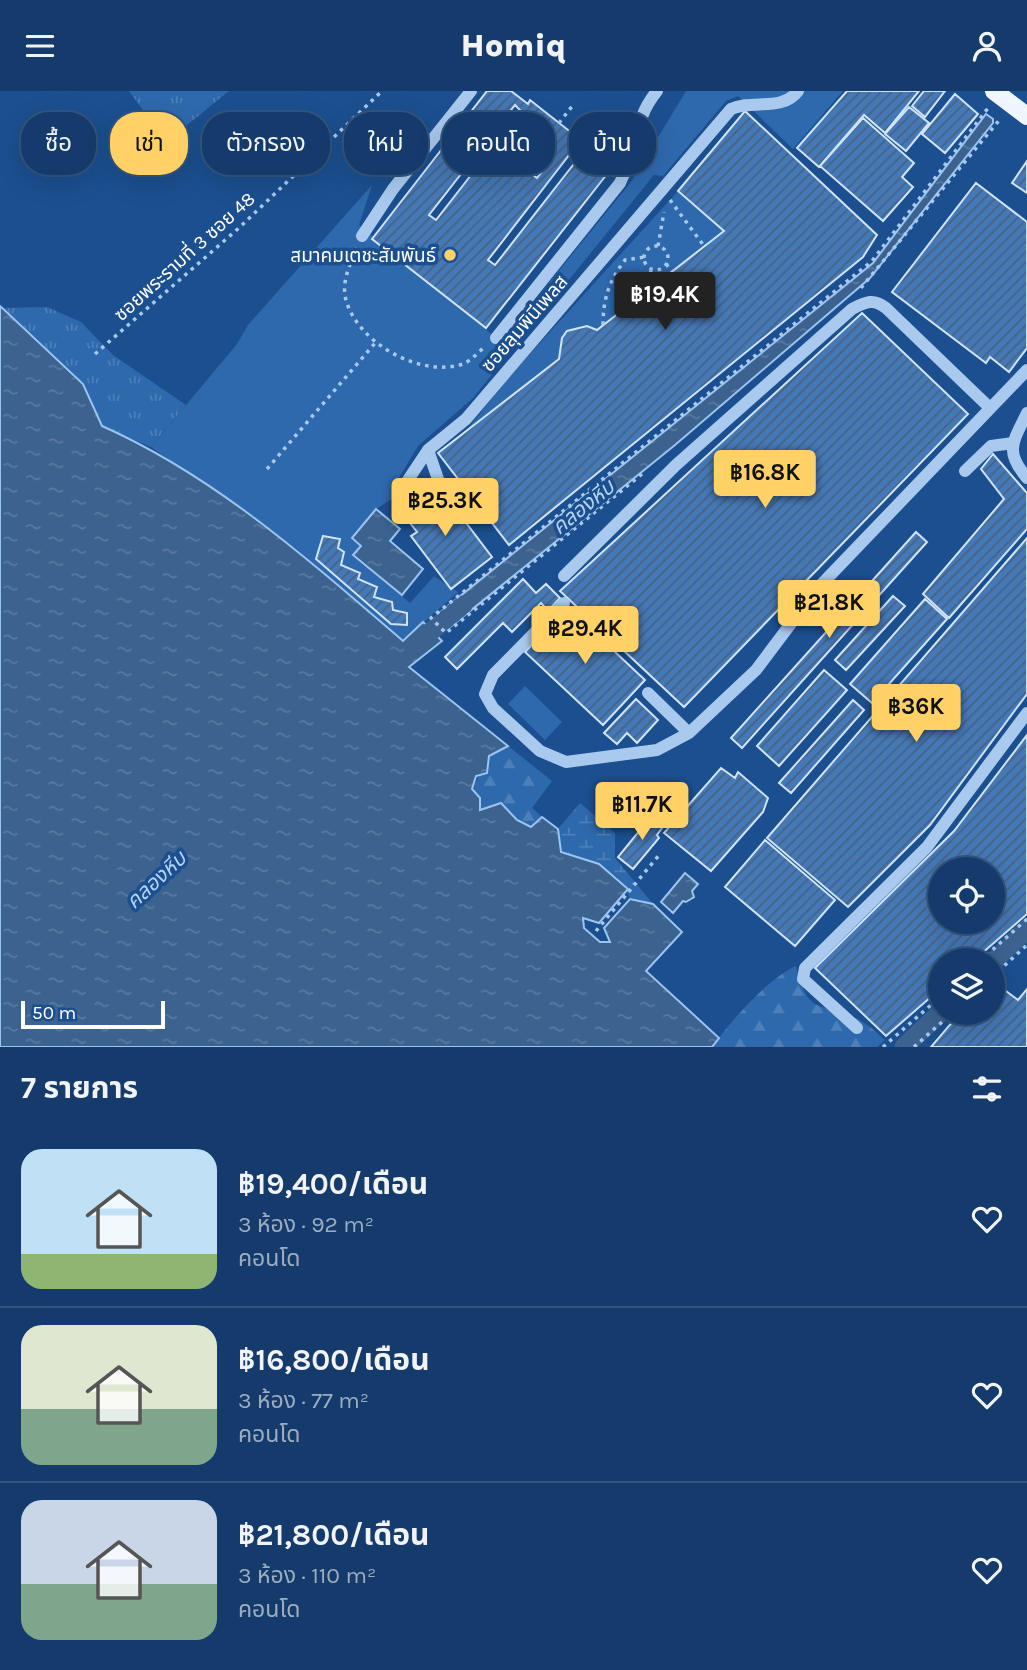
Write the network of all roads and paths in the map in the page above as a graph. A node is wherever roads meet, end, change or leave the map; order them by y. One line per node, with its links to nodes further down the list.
1 (382, 91): 22 (path, ซอยพระรามที่ 3 ซอย 48)
2 (471, 91): 11 (street)
3 (657, 91): 20 (street)
4 (798, 91): 27 (street, ซอยลุมพินีเพลส)
5 (991, 99): 7 (main road); 29 (path)
6 (573, 105): 9 (path)
7 (1027, 116)
8 (1002, 118): 18 (path)
9 (559, 123)
10 (669, 199): 12 (path)
11 (362, 236): 21 (path)
12 (704, 246)
13 (644, 257): 14 (path); 15 (path); 19 (path)
14 (666, 264): 15 (path); 16 (path)
15 (652, 269): 17 (path)
16 (672, 271)
17 (639, 297)
18 (851, 297)
19 (603, 325)
20 (496, 338): 21 (path)
21 (376, 342): 28 (path)
22 (95, 354)
23 (1027, 370): 24 (street)
24 (990, 408): 34 (street); 38 (street)
25 (1027, 413): 26 (street)
26 (1013, 443): 30 (street); 31 (street)
27 (428, 450): 32 (street, ซอยลุมพินีเพลส); 33 (street)
28 (267, 470)
29 (646, 471)
30 (965, 471)
31 (1027, 478)
32 (414, 499)
33 (433, 499)
34 (564, 576)
35 (564, 603): 38 (street)
36 (648, 693): 38 (street)
37 (1027, 713): 47 (street)
38 (689, 733)
39 (660, 855): 41 (path)
40 (1027, 919): 43 (path)
41 (596, 931)
42 (1027, 945): 44 (path)
43 (995, 948)
44 (1005, 965)
45 (928, 1008): 48 (path)
46 (939, 1025): 49 (path)
47 (857, 1028)
48 (883, 1047)
49 (914, 1047)

